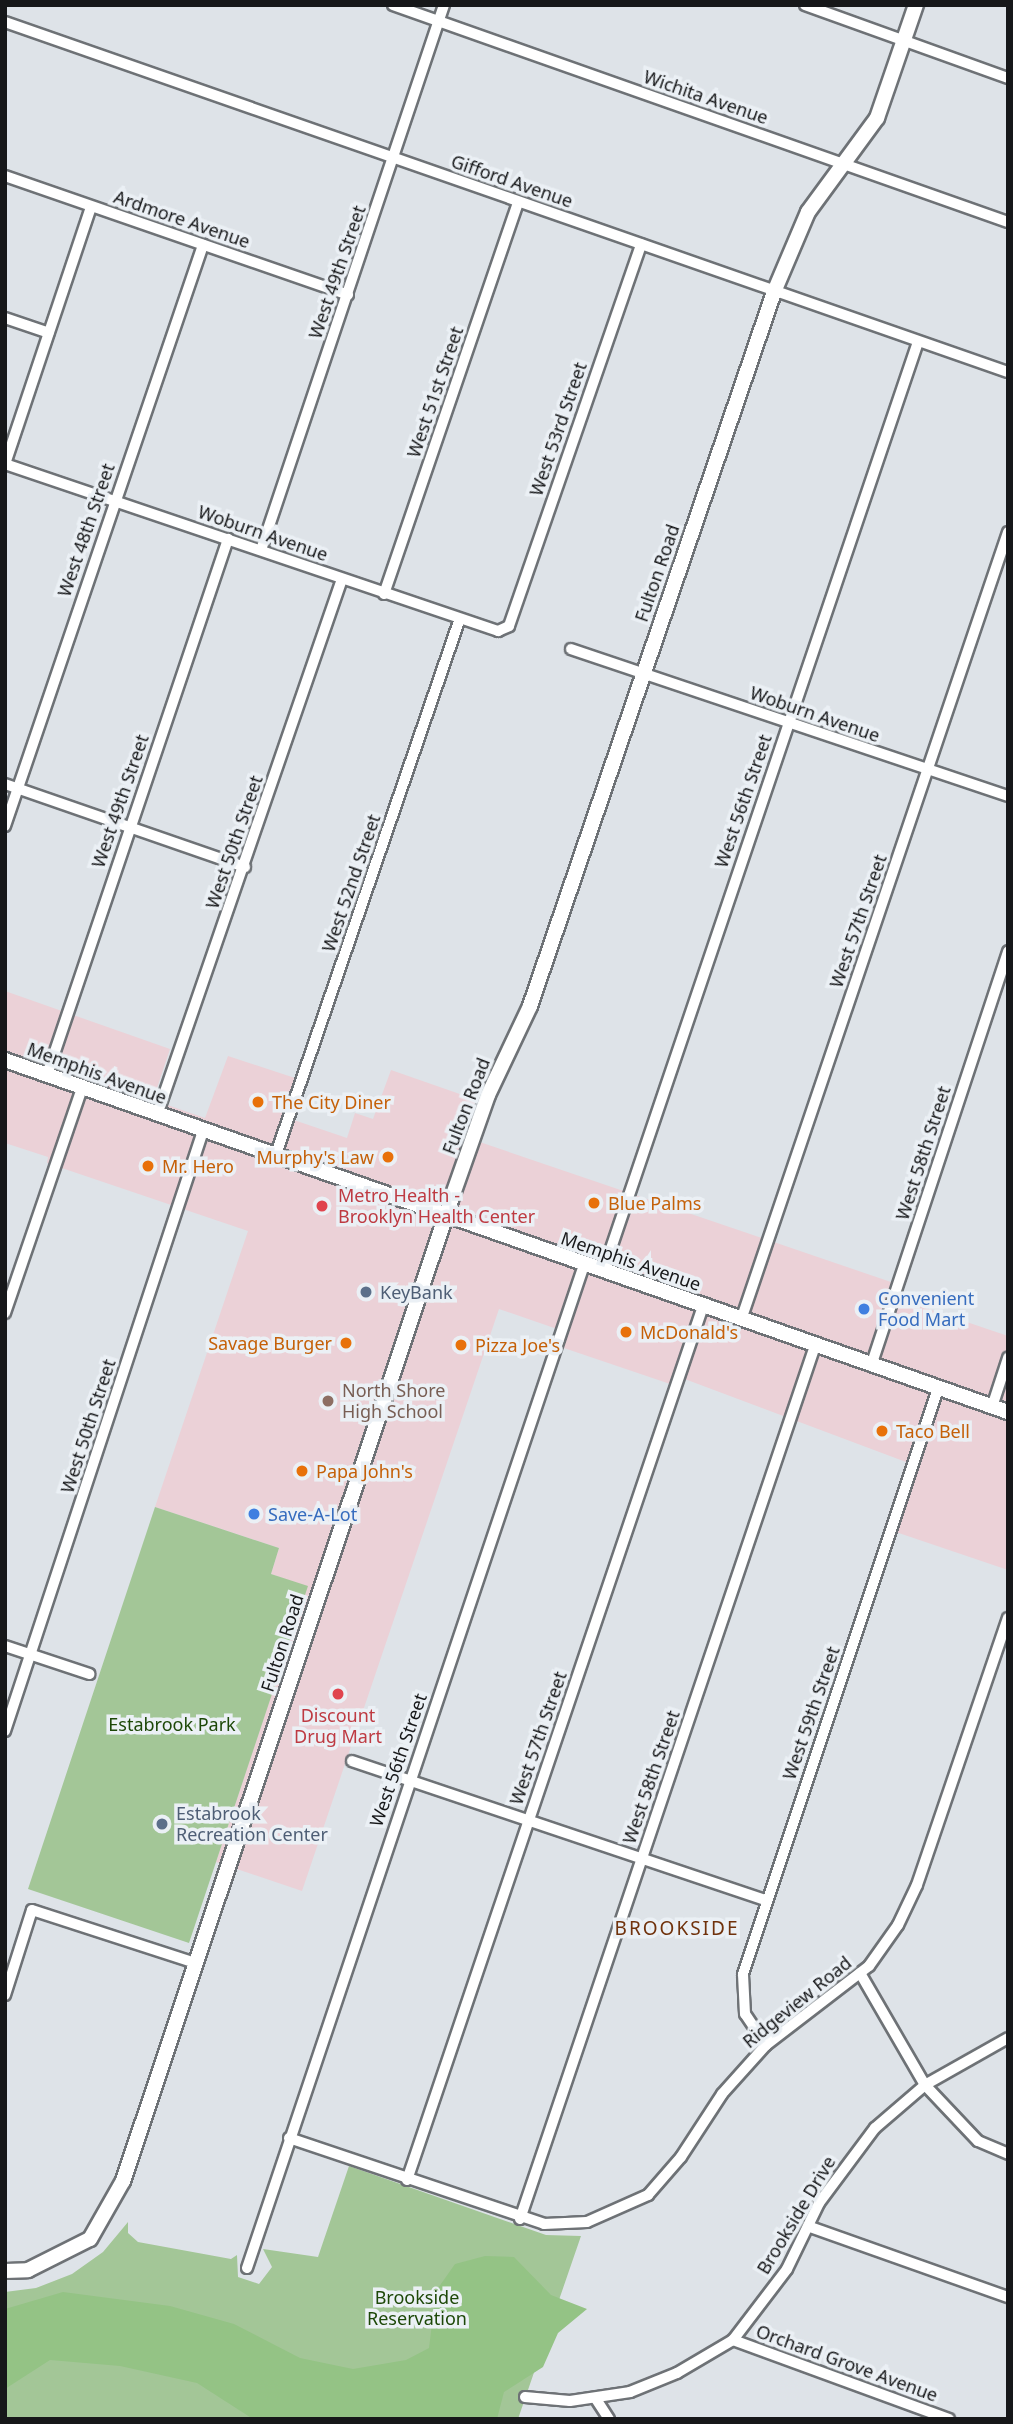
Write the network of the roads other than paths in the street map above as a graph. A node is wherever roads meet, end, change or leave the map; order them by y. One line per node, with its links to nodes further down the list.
1 (393, 5): 5 (street, Wichita Avenue)
2 (444, 5): 5 (street, West 49th Street)
3 (805, 5): 7 (street)
4 (916, 5): 7 (main road, Fulton Road)
5 (439, 21): 9 (street, West 49th Street); 10 (street, Wichita Avenue)
6 (5, 22): 9 (street, Gifford Avenue)
7 (904, 41): 8 (street); 10 (main road, Fulton Road)
8 (1008, 78)
9 (394, 158): 12 (street, Gifford Avenue); 18 (street, West 49th Street)
10 (846, 165): 14 (street, Wichita Avenue); 17 (main road, Fulton Road)
11 (5, 176): 13 (street, Ardmore Avenue)
12 (518, 202): 15 (street, Gifford Avenue); 29 (street, West 51st Street)
13 (91, 206): 16 (street, Ardmore Avenue); 20 (street)
14 (1008, 222)
15 (641, 244): 17 (street, Gifford Avenue); 31 (street, West 53rd Street)
16 (203, 245): 18 (street, Ardmore Avenue); 24 (street, West 48th Street)
17 (774, 292): 21 (street, Gifford Avenue); 33 (main road, Fulton Road)
18 (348, 295): 27 (street, West 49th Street)
19 (5, 318): 20 (street)
20 (49, 333): 23 (street)
21 (918, 342): 22 (street, Gifford Avenue); 34 (street, West 56th Street)
22 (1008, 372)
23 (5, 464): 24 (street, Woburn Avenue)
24 (115, 500): 26 (street, Woburn Avenue); 37 (street, West 48th Street)
25 (1008, 532): 35 (street, West 57th Street)
26 (228, 539): 27 (street, Woburn Avenue); 40 (street, West 49th Street)
27 (261, 550): 28 (street, Woburn Avenue)
28 (342, 579): 29 (street, Woburn Avenue); 41 (street, West 50th Street)
29 (384, 594): 30 (street, Woburn Avenue)
30 (459, 621): 31 (street, Woburn Avenue); 48 (street, West 52nd Street)
31 (509, 626)
32 (571, 649): 33 (street, Woburn Avenue)
33 (643, 674): 34 (street, Woburn Avenue); 49 (main road, Fulton Road)
34 (788, 723): 35 (street, Woburn Avenue); 51 (street, West 56th Street)
35 (928, 770): 38 (street, Woburn Avenue); 54 (street, West 57th Street)
36 (5, 784): 37 (street)
37 (18, 788): 39 (street, West 48th Street); 40 (street)
38 (1008, 796)
39 (5, 827)
40 (130, 827): 41 (street); 44 (street, West 49th Street)
41 (245, 867): 46 (street, West 50th Street)
42 (1008, 951): 57 (street, West 58th Street)
43 (5, 1060): 44 (main road, Memphis Avenue)
44 (47, 1075): 45 (main road, Memphis Avenue)
45 (82, 1088): 46 (main road, Memphis Avenue); 53 (street)
46 (157, 1115): 47 (main road, Memphis Avenue)
47 (203, 1131): 48 (main road, Memphis Avenue); 63 (street, West 50th Street)
48 (275, 1157): 49 (main road, Memphis Avenue)
49 (446, 1215): 50 (main road, Memphis Avenue); 71 (main road, Fulton Road)
50 (584, 1265): 51 (main road, Memphis Avenue); 67 (street, West 56th Street)
51 (603, 1272): 52 (main road, Memphis Avenue)
52 (703, 1306): 54 (main road, Memphis Avenue); 68 (street, West 57th Street)
53 (5, 1313)
54 (741, 1320): 55 (main road, Memphis Avenue)
55 (815, 1346): 57 (main road, Memphis Avenue); 69 (street, West 58th Street)
56 (1008, 1358): 59 (street)
57 (871, 1366): 58 (main road, Memphis Avenue)
58 (939, 1389): 59 (main road, Memphis Avenue); 70 (street, West 59th Street)
59 (992, 1407): 60 (main road, Memphis Avenue)
60 (1008, 1412)
61 (1008, 1618): 72 (street, Ridgeview Road)
62 (5, 1646): 63 (street)
63 (31, 1654): 64 (street); 65 (street, West 50th Street)
64 (89, 1675)
65 (5, 1731)
66 (352, 1762): 67 (street)
67 (409, 1780): 68 (street); 77 (street, West 56th Street)
68 (529, 1820): 69 (street); 79 (street, West 57th Street)
69 (642, 1858): 70 (street); 80 (street, West 58th Street)
70 (767, 1901): 75 (street, West 59th Street)
71 (195, 1963): 73 (street); 83 (main road, Fulton Road)
72 (860, 1973): 75 (street, Ridgeview Road); 76 (street)
73 (5, 1995)
74 (1007, 2036): 76 (street, Brookside Drive)
75 (766, 2045): 80 (street, Ridgeview Road)
76 (925, 2085): 78 (street); 81 (street, Brookside Drive)
77 (289, 2138): 79 (street, Ridgeview Road); 82 (street, West 56th Street)
78 (1008, 2154)
79 (407, 2180): 80 (street, Ridgeview Road)
80 (520, 2219)
81 (810, 2227): 84 (street); 85 (street, Brookside Drive)
82 (247, 2268)
83 (5, 2271)
84 (1008, 2297)
85 (733, 2340): 87 (street, Brookside Drive); 89 (street, Orchard Grove Avenue)
86 (525, 2397): 87 (street, Brookside Drive)
87 (596, 2399): 88 (street)
88 (609, 2419)
89 (949, 2419)

